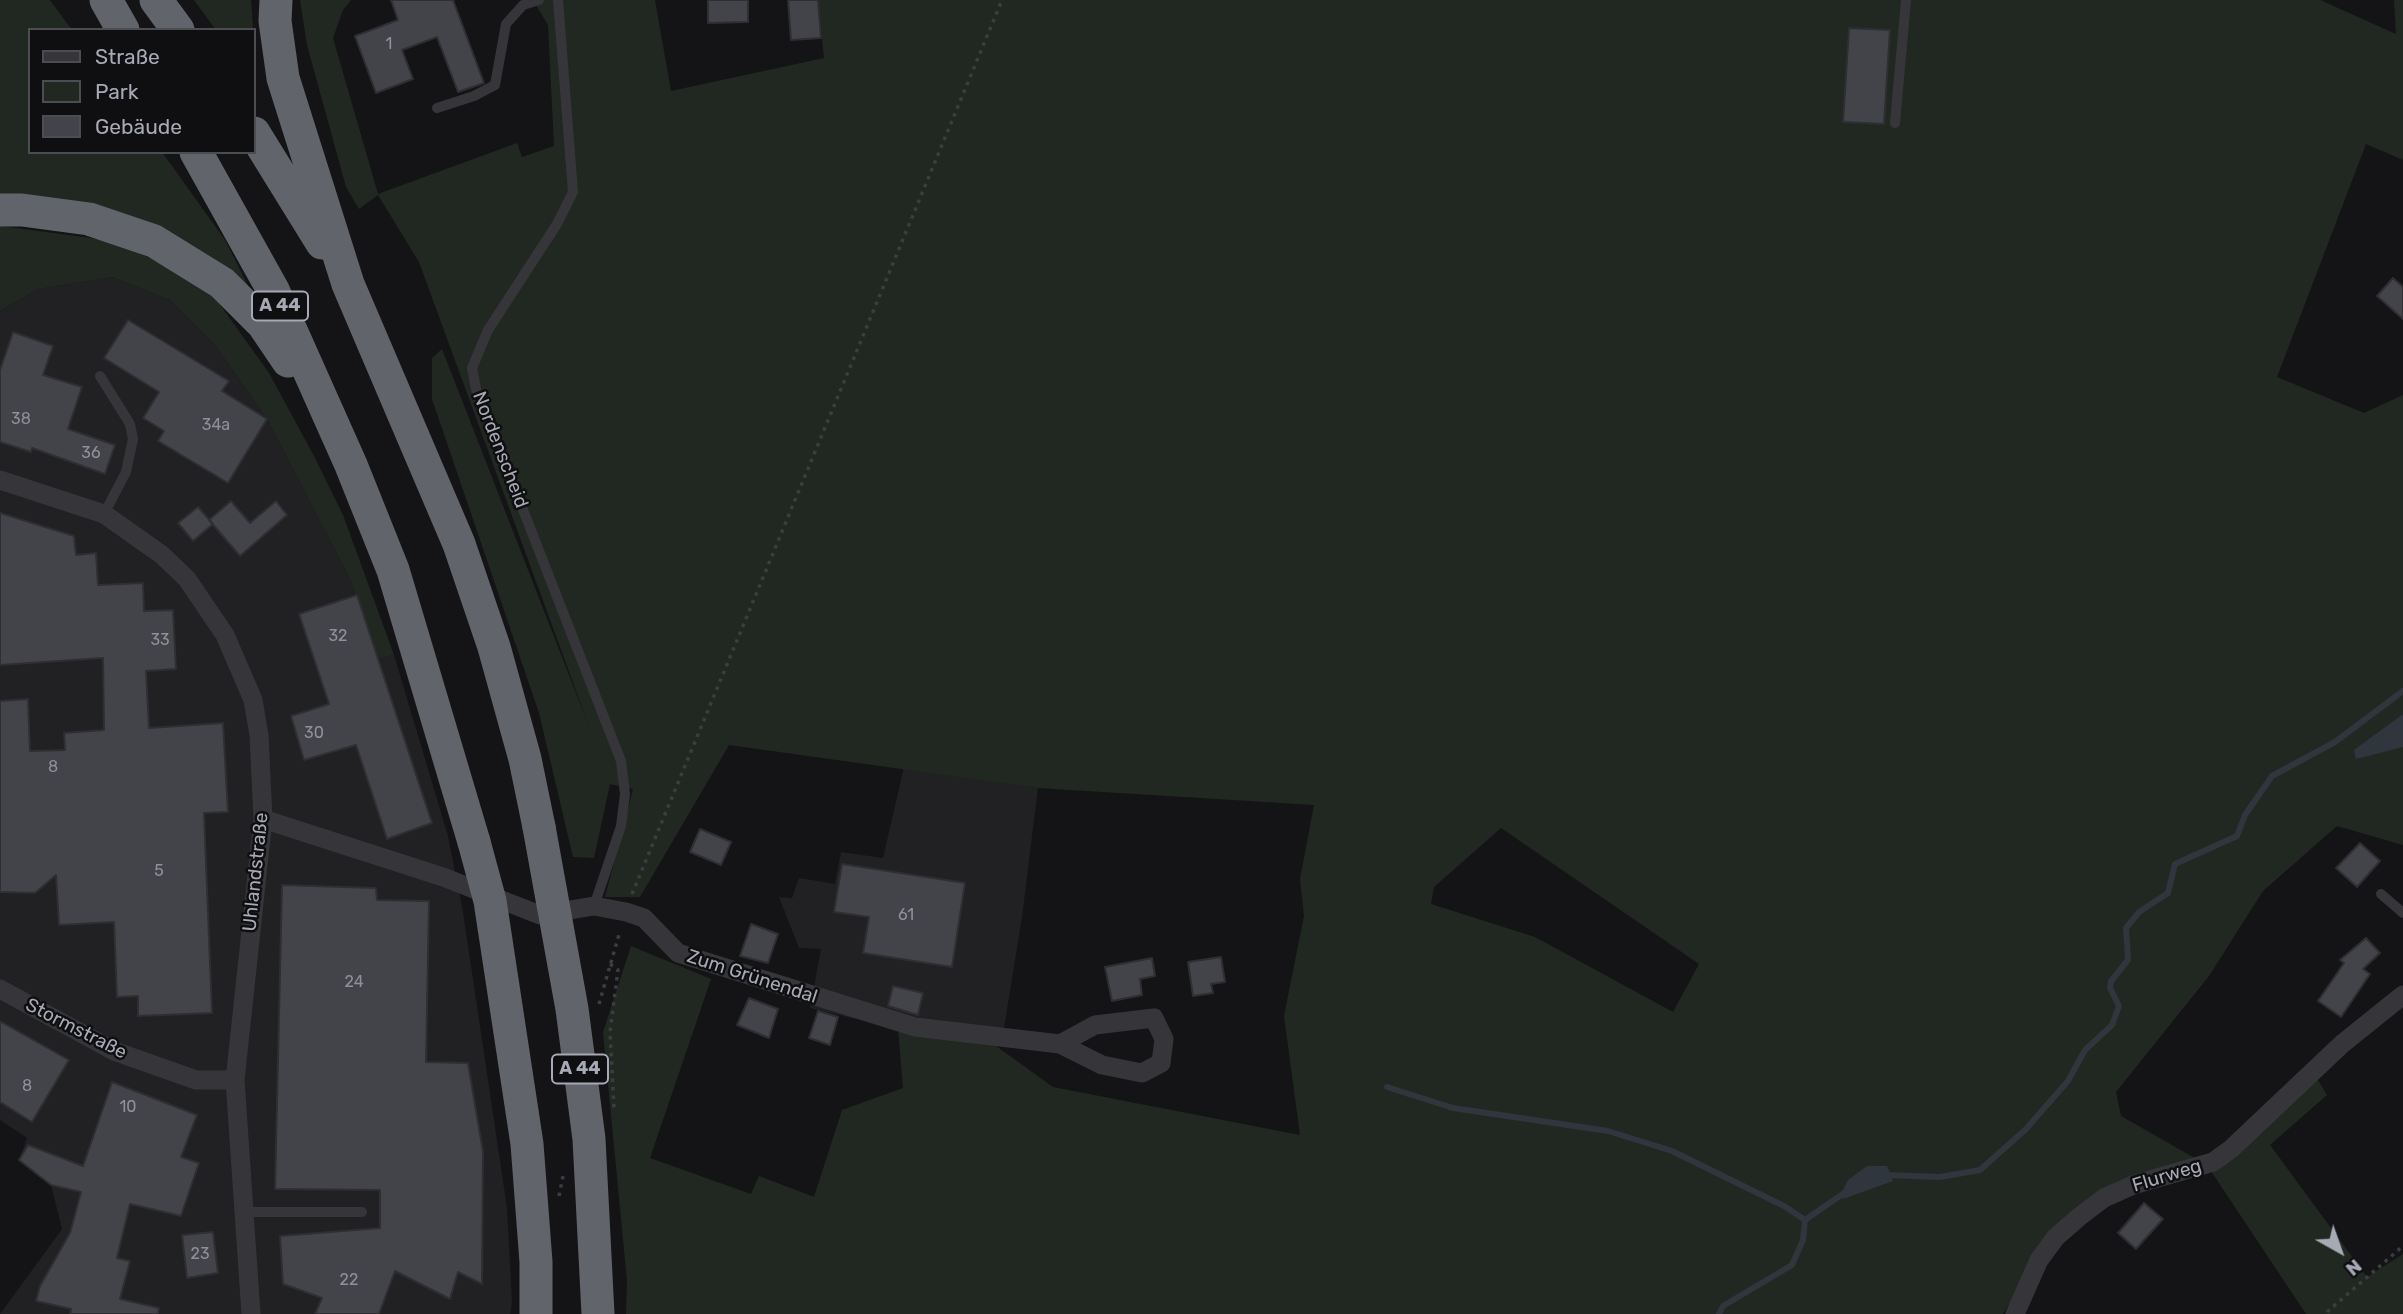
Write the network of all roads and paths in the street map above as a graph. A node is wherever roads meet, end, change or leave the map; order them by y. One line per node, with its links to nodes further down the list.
1 (106, 0): 9 (highway)
2 (156, 0): 10 (highway)
3 (276, 0): 16 (highway)
4 (539, 0): 11 (lane)
5 (545, 0): 8 (lane)
6 (1002, 0): 22 (path)
7 (1906, 0): 12 (lane)
8 (557, 2): 24 (lane, Nordenscheid)
9 (122, 28)
10 (177, 28)
11 (437, 108)
12 (1895, 123)
13 (256, 136): 16 (highway, A 44)
14 (197, 154): 18 (highway, A 44)
15 (0, 210): 18 (highway)
16 (348, 284): 36 (highway, A 44, bridge)
17 (100, 376): 20 (lane)
18 (351, 466): 35 (highway, A 44, bridge)
19 (0, 480): 20 (street, Uhlandstraße)
20 (104, 514): 21 (street, Uhlandstraße)
21 (263, 820): 24 (street, Zum Grünendal); 29 (street, Uhlandstraße)
22 (633, 893)
23 (2381, 894): 25 (lane)
24 (594, 906): 28 (street, Zum Grünendal)
25 (2403, 913)
26 (0, 989): 29 (street, Stormstraße)
27 (2403, 995): 37 (street, Flurweg)
28 (1060, 1044): 28 (street, Zum Grünendal)
29 (235, 1080): 30 (street, Uhlandstraße)
30 (243, 1212): 31 (lane); 34 (street, Uhlandstraße)
31 (362, 1213)
32 (2403, 1246): 33 (path)
33 (2327, 1312)
34 (251, 1314)
35 (536, 1314)
36 (598, 1314)
37 (2015, 1314)

